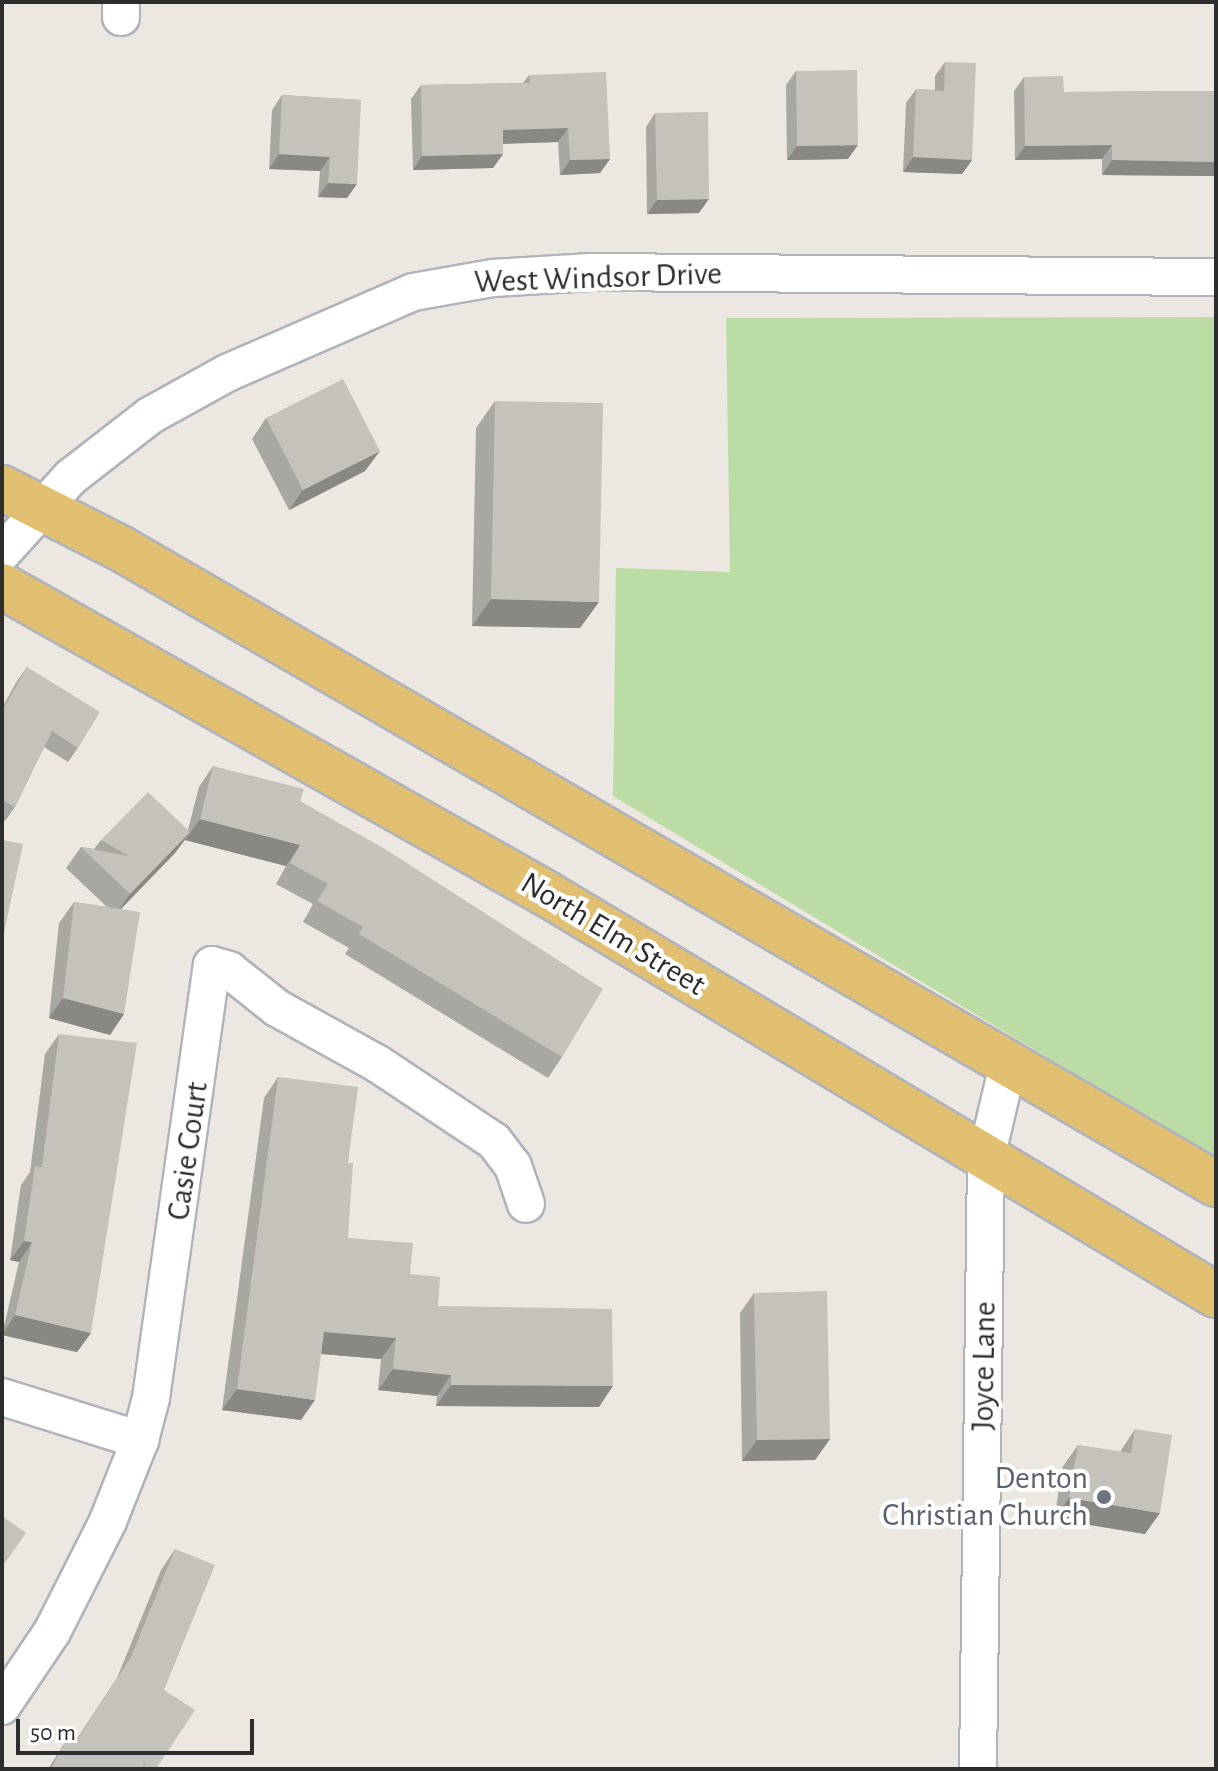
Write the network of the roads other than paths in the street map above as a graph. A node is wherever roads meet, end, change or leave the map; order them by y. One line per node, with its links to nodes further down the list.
1 (1216, 277): 3 (street, West Windsor Drive)
2 (2, 488): 3 (main road)
3 (42, 507): 4 (street, West Windsor Drive); 6 (main road)
4 (2, 553)
5 (2, 586): 7 (main road, North Elm Street)
6 (1009, 1061): 7 (street, Joyce Lane); 8 (main road)
7 (986, 1158): 10 (main road, North Elm Street); 14 (street, Joyce Lane)
8 (1216, 1184)
9 (526, 1204): 12 (street, Casie Court)
10 (1216, 1295)
11 (2, 1397): 12 (street)
12 (140, 1440): 13 (street, Casie Court)
13 (2, 1706)
14 (978, 1769)

